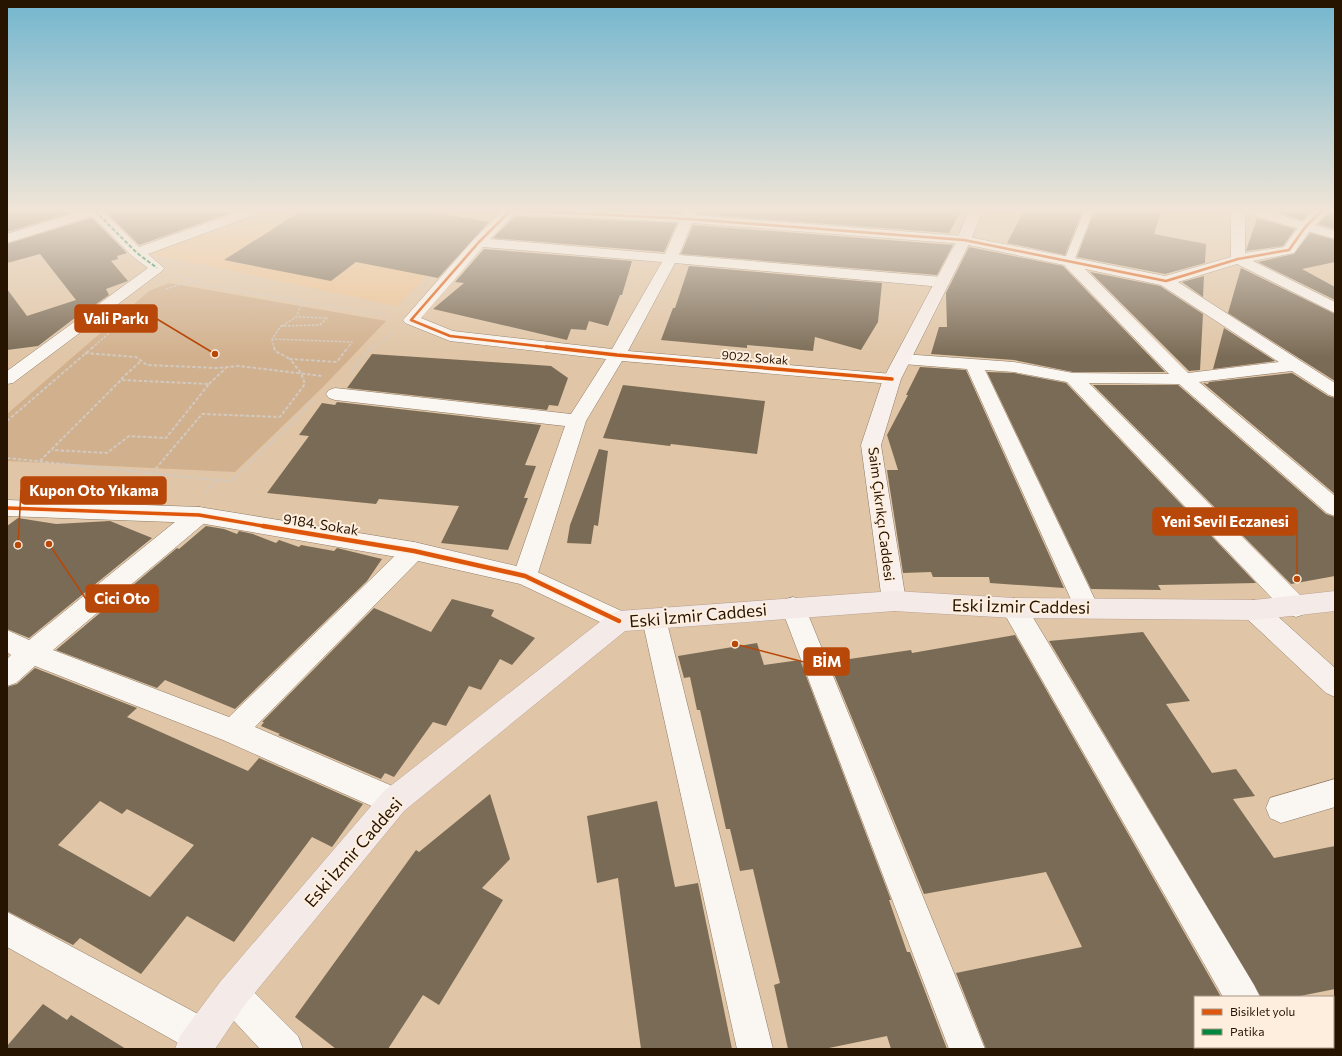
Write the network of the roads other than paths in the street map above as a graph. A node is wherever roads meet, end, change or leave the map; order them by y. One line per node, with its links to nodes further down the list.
1 (144, 258): 19 (street)
2 (464, 258): 14 (street, 9022. Sokak)
3 (652, 258): 8 (street)
4 (954, 258): 11 (main road, Saim Çıkrıkçı Caddesi)
5 (1055, 258): 9 (street)
6 (1242, 258): 7 (street)
7 (1238, 259): 10 (street); 12 (street)
8 (670, 260): 11 (street); 14 (street)
9 (1069, 261): 10 (street); 21 (street)
10 (1166, 281): 17 (street)
11 (942, 282): 15 (main road, Saim Çıkrıkçı Caddesi)
12 (1328, 299): 13 (street)
13 (1335, 308)
14 (617, 355): 20 (street, 9022. Sokak); 24 (street)
15 (903, 360): 16 (street); 20 (main road, Saim Çıkrıkçı Caddesi)
16 (974, 365): 18 (street); 35 (street)
17 (1297, 365): 21 (street); 22 (street)
18 (1073, 378): 21 (street); 33 (street)
19 (7, 379)
20 (892, 379): 30 (main road, Saim Çıkrıkçı Caddesi)
21 (1184, 379): 27 (street)
22 (1335, 391)
23 (335, 394): 24 (street)
24 (576, 421): 29 (street)
25 (201, 505): 26 (street, 9184. Sokak); 28 (street, 9184. Sokak); 40 (street)
26 (7, 508)
27 (1335, 508)
28 (414, 551): 29 (street, 9184. Sokak); 43 (street)
29 (525, 576): 38 (street, 9184. Sokak)
30 (894, 601): 32 (main road, Eski İzmir Caddesi); 34 (main road, Eski İzmir Caddesi)
31 (1335, 601): 33 (main road, Eski İzmir Caddesi)
32 (793, 607): 37 (main road, Eski İzmir Caddesi); 53 (street)
33 (1296, 607): 36 (main road, Eski İzmir Caddesi)
34 (1014, 608): 35 (main road, Eski İzmir Caddesi); 49 (street)
35 (1086, 608): 36 (main road, Eski İzmir Caddesi)
36 (1254, 610): 42 (main road)
37 (654, 619): 38 (main road, Eski İzmir Caddesi); 52 (street)
38 (619, 621): 45 (main road, Eski İzmir Caddesi)
39 (7, 640): 40 (street)
40 (31, 653): 41 (street); 43 (street)
41 (7, 675)
42 (1335, 685)
43 (233, 731): 45 (street)
44 (1335, 793): 46 (street)
45 (394, 802): 48 (main road, Eski İzmir Caddesi)
46 (1281, 808)
47 (7, 929): 50 (street)
48 (232, 994): 50 (main road, Eski İzmir Caddesi); 51 (street)
49 (1241, 996)
50 (197, 1042)
51 (285, 1049)
52 (755, 1049)
53 (967, 1049)

